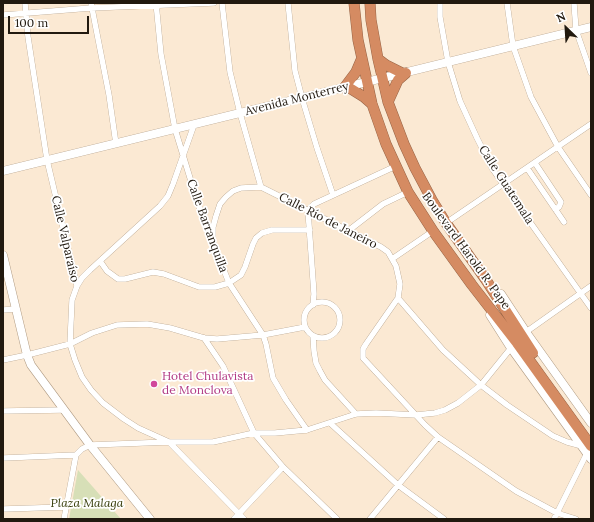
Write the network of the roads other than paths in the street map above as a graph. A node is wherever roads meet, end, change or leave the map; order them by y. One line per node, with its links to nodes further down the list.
1 (25, 3): 12 (street, Calle Valparaíso)
2 (214, 3): 10 (street)
3 (222, 3): 28 (street)
4 (288, 3): 25 (street)
5 (354, 3): 17 (highway, Boulevard Harold R. Pape)
6 (370, 3): 18 (highway, Boulevard Harold R. Pape)
7 (440, 3): 19 (street, Calle Guatemala)
8 (507, 3): 16 (street)
9 (574, 3): 15 (street)
10 (156, 4): 11 (street); 31 (street, Calle Barranquilla)
11 (91, 6): 12 (street); 32 (street)
12 (26, 13): 13 (street); 35 (street, Calle Valparaíso)
13 (3, 15)
14 (591, 27): 15 (street, Avenida Monterrey)
15 (576, 30): 16 (street, Avenida Monterrey); 21 (street)
16 (513, 46): 19 (street, Avenida Monterrey); 33 (street)
17 (362, 58): 23 (highway, Boulevard Harold R. Pape); 24 (highway)
18 (378, 59): 20 (highway); 22 (highway, Boulevard Harold R. Pape)
19 (448, 62): 20 (street, Avenida Monterrey); 40 (street, Calle Guatemala)
20 (404, 73): 22 (street, Avenida Monterrey); 26 (highway)
21 (591, 73)
22 (382, 79): 23 (street, Avenida Monterrey); 26 (highway, Boulevard Harold R. Pape)
23 (367, 82): 24 (street, Avenida Monterrey); 27 (highway, Boulevard Harold R. Pape)
24 (346, 87): 25 (street, Avenida Monterrey); 27 (highway)
25 (302, 98): 28 (street, Avenida Monterrey); 43 (street)
26 (388, 102): 48 (highway, Boulevard Harold R. Pape)
27 (372, 104): 37 (highway, Boulevard Harold R. Pape)
28 (240, 113): 30 (street, Avenida Monterrey); 41 (street)
29 (591, 124): 33 (street)
30 (194, 125): 31 (street, Avenida Monterrey); 34 (street)
31 (175, 129): 32 (street, Avenida Monterrey); 34 (street, Calle Barranquilla)
32 (116, 144): 35 (street, Avenida Monterrey)
33 (558, 147): 36 (street); 44 (street)
34 (183, 156): 52 (street, Calle Barranquilla); 55 (street)
35 (47, 160): 39 (street, Avenida Monterrey); 59 (street, Calle Valparaíso)
36 (535, 163): 38 (street); 45 (street)
37 (396, 166): 42 (highway, Boulevard Harold R. Pape); 43 (street)
38 (527, 168): 40 (street); 45 (street)
39 (3, 171)
40 (503, 184): 48 (street); 61 (street, Calle Guatemala)
41 (261, 187): 46 (street, Calle Río de Janeiro); 52 (street)
42 (408, 192): 50 (street); 51 (highway, Boulevard Harold R. Pape)
43 (333, 195): 46 (street)
44 (591, 195)
45 (555, 209): 47 (street)
46 (308, 212): 49 (street); 50 (street, Calle Río de Janeiro)
47 (564, 222)
48 (446, 223): 56 (highway, Boulevard Harold R. Pape)
49 (310, 230): 57 (street); 63 (street)
50 (348, 231): 54 (street, Calle Río de Janeiro)
51 (433, 231): 54 (street); 58 (highway, Boulevard Harold R. Pape)
52 (213, 244): 57 (street, Calle Barranquilla)
53 (3, 258): 65 (street)
54 (392, 259): 62 (street, Calle Río de Janeiro)
55 (100, 261): 57 (street); 59 (street)
56 (486, 280): 68 (street); 76 (highway, Boulevard Harold R. Pape)
57 (229, 283): 69 (street, Calle Barranquilla)
58 (472, 285): 73 (street); 76 (highway, Boulevard Harold R. Pape)
59 (77, 286): 72 (street, Calle Valparaíso)
60 (591, 286): 61 (street)
61 (581, 294): 64 (street, Calle Guatemala); 68 (street)
62 (398, 298): 77 (street); 81 (street)
63 (313, 305): 67 (street); 70 (street)
64 (591, 308)
65 (16, 309): 66 (street); 74 (street)
66 (3, 310)
67 (305, 327): 69 (street); 70 (street)
68 (526, 332): 83 (street)
69 (263, 335): 71 (street); 84 (street, Calle Barranquilla)
70 (313, 336): 80 (street)
71 (204, 338): 72 (street); 85 (street)
72 (70, 344): 74 (street); 88 (street, Calle Valparaíso)
73 (511, 348): 77 (street); 90 (street)
74 (27, 355): 75 (street); 78 (street)
75 (3, 360)
76 (536, 364): 86 (highway, Boulevard Harold R. Pape); 90 (highway, Boulevard Harold R. Pape)
77 (481, 385): 81 (street); 90 (street)
78 (64, 410): 79 (street); 89 (street)
79 (3, 411)
80 (356, 414): 81 (street); 82 (street)
81 (416, 415): 87 (street)
82 (330, 423): 84 (street); 94 (street)
83 (591, 423)
84 (307, 430): 85 (street)
85 (254, 433): 88 (street); 93 (street)
86 (591, 435)
87 (438, 437): 94 (street); 97 (street)
88 (169, 442): 89 (street); 98 (street, Calle Valparaíso)
89 (90, 445): 91 (street); 100 (street)
90 (588, 451): 97 (street)
91 (76, 455): 92 (street); 95 (street)
92 (3, 458)
93 (283, 467): 98 (street); 103 (street)
94 (398, 485): 104 (street); 105 (street)
95 (66, 507): 96 (street); 99 (street)
96 (3, 509)
97 (557, 512): 106 (street); 107 (street)
98 (239, 514): 101 (street); 102 (street, Calle Valparaíso)
99 (64, 519)
100 (150, 519)
101 (234, 519)
102 (244, 519)
103 (337, 519)
104 (370, 519)
105 (444, 519)
106 (554, 519)
107 (576, 519)

